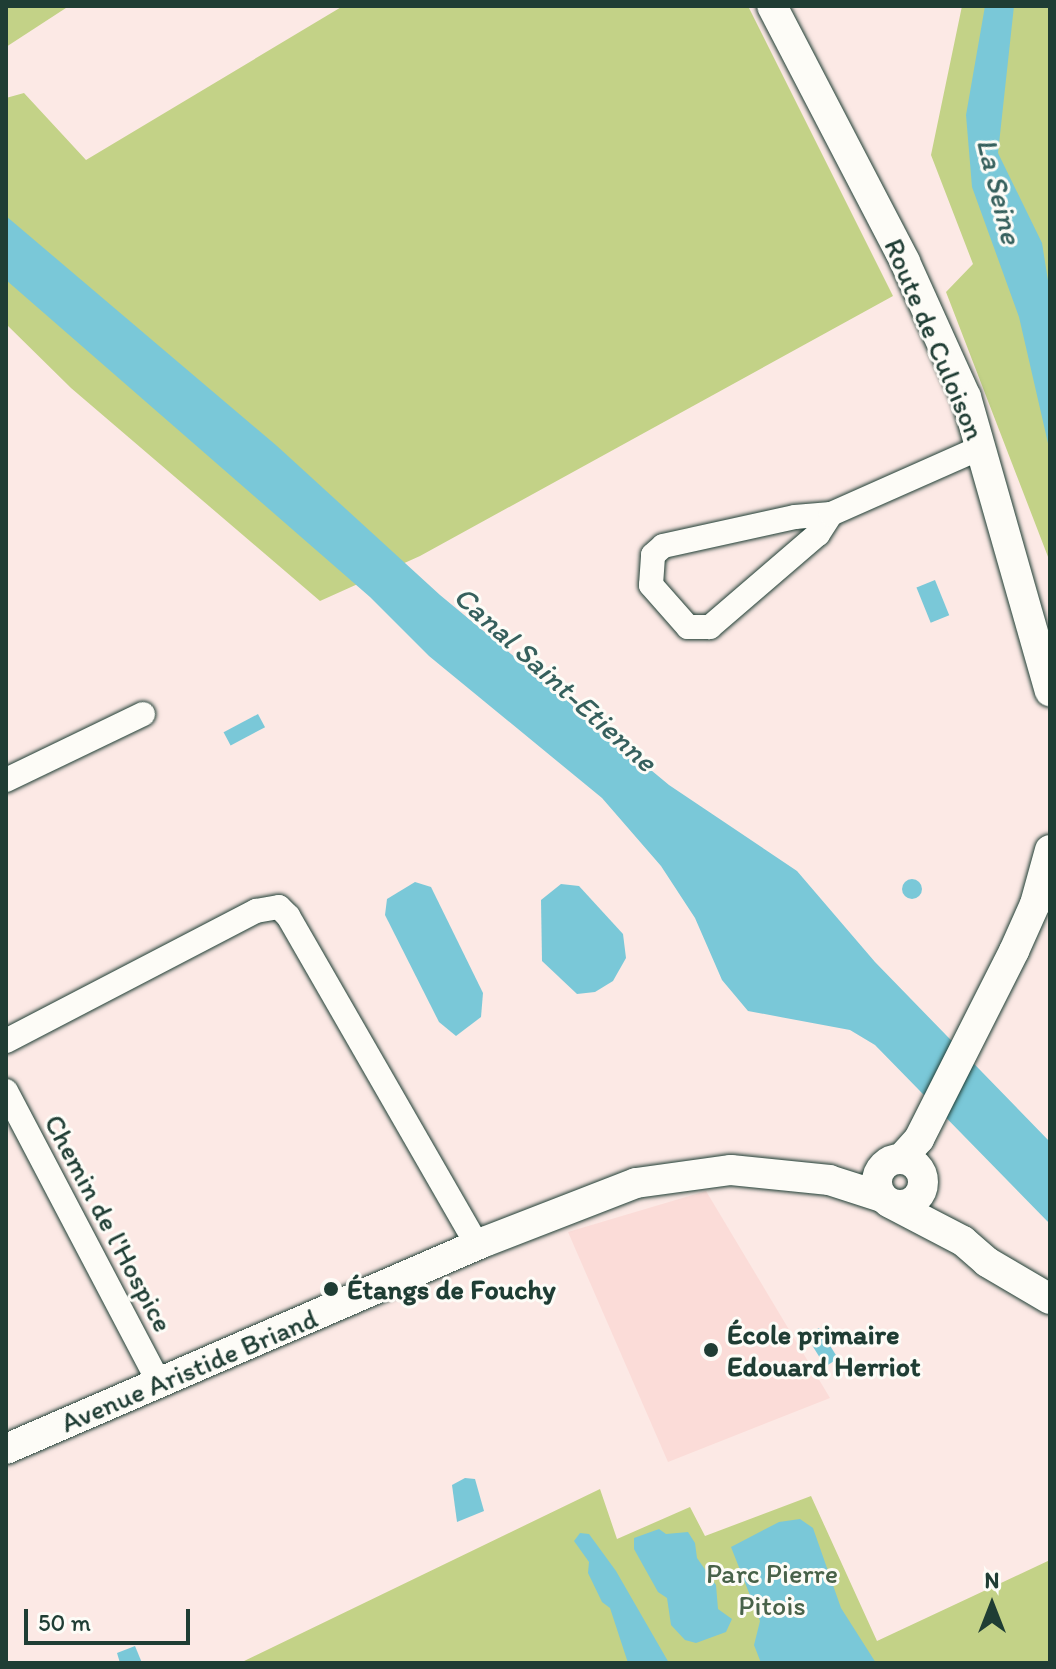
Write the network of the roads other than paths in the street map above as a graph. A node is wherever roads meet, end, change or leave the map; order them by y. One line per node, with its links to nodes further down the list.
1 (772, 6): 2 (street, Route de Culoison)
2 (982, 447): 3 (street); 4 (street, Route de Culoison)
3 (831, 514): 3 (street)
4 (1050, 691)
5 (143, 714): 6 (street)
6 (6, 780)
7 (1050, 850): 10 (street)
8 (6, 1041): 12 (street)
9 (6, 1091): 14 (street, Chemin de l'Hospice)
10 (904, 1169): 11 (street); 11 (street); 12 (street, Avenue Aristide Briand)
11 (963, 1241): 13 (street)
12 (477, 1245): 14 (street, Avenue Aristide Briand)
13 (1050, 1299)
14 (159, 1383): 15 (street, Avenue Aristide Briand)
15 (6, 1449)

